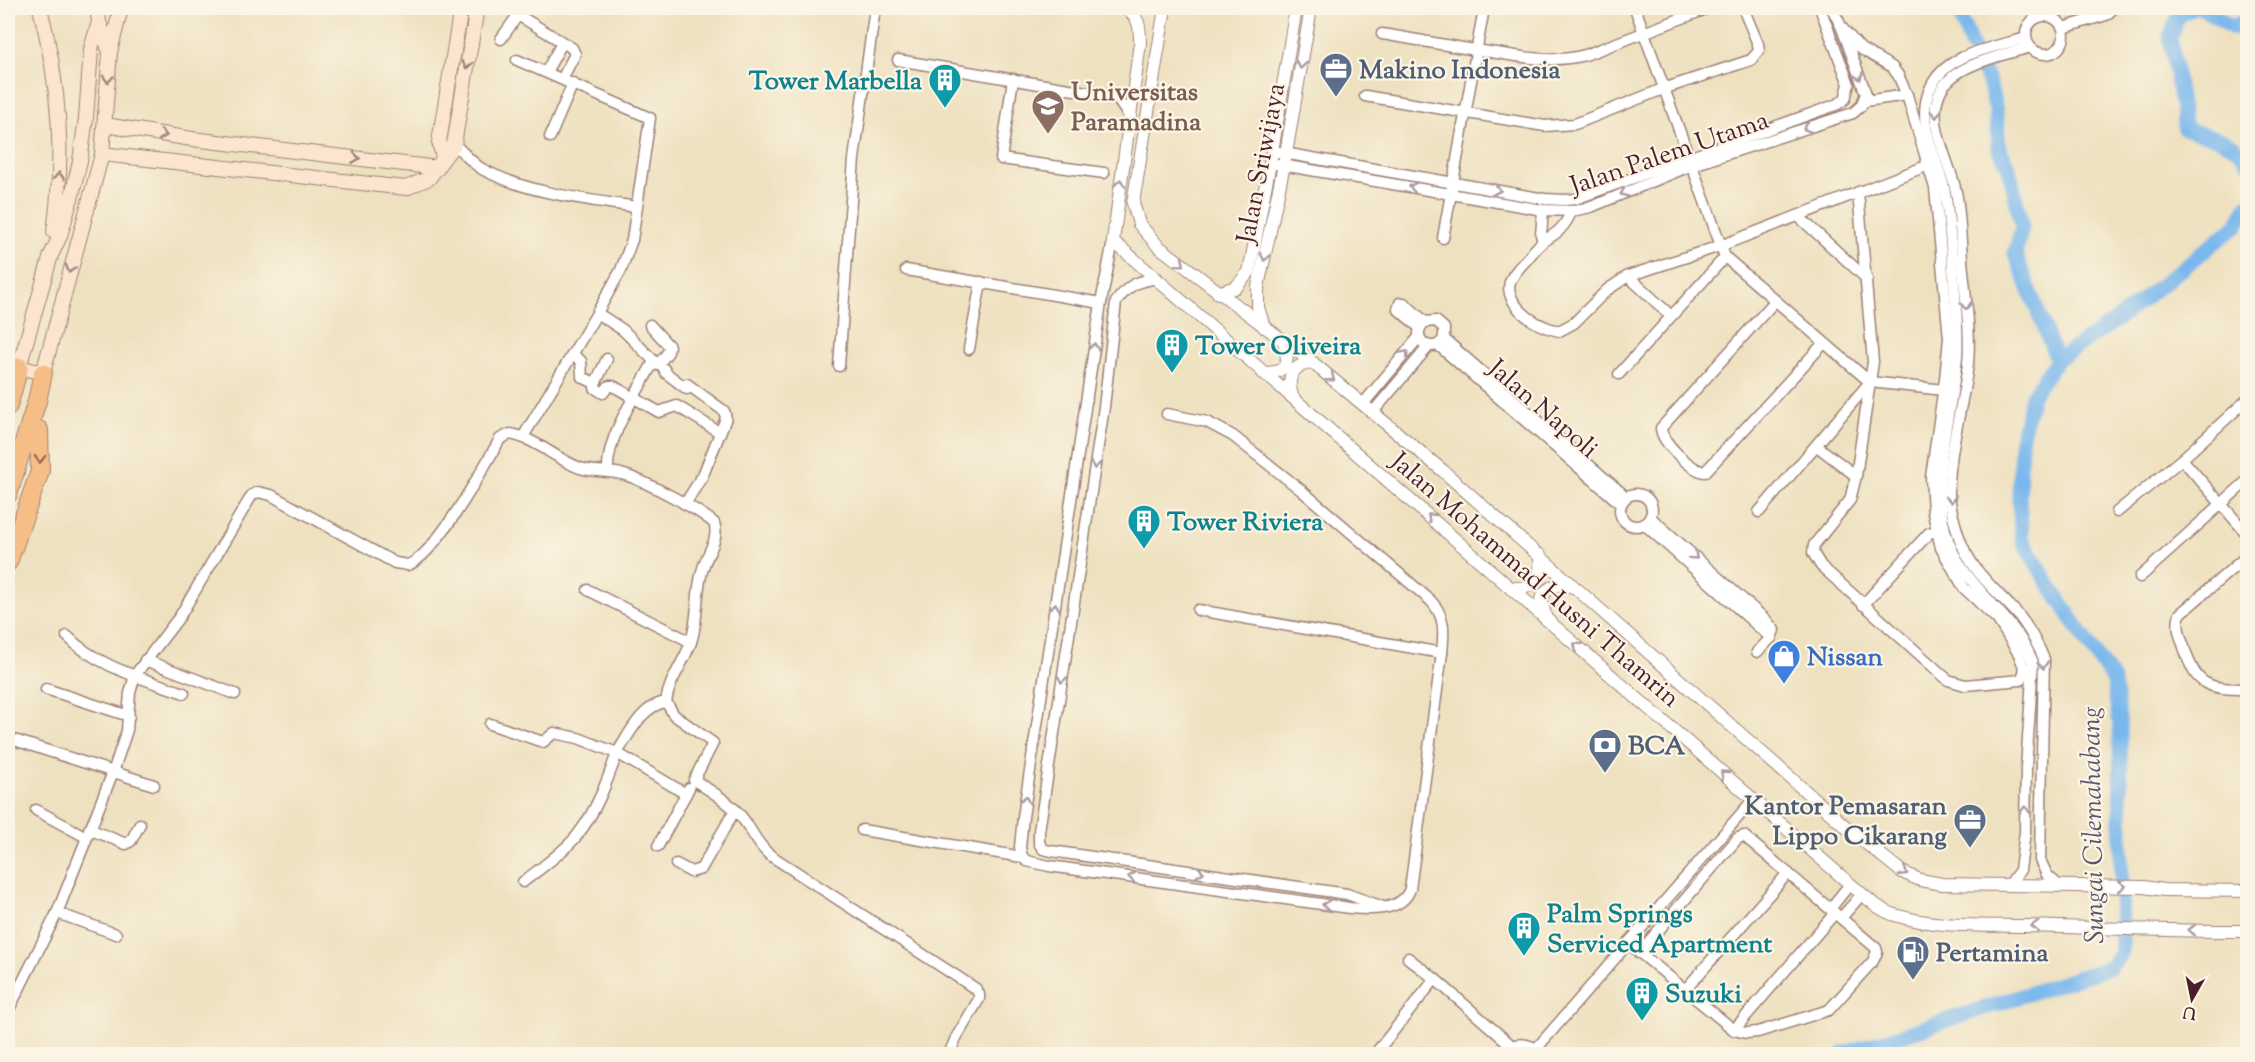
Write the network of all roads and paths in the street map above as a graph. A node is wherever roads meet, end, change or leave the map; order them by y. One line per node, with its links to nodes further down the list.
1 (40, 8): 62 (main road, one-way to 1)
2 (97, 8): 19 (main road)
3 (121, 8): 28 (main road)
4 (461, 8): 47 (main road)
5 (477, 8): 43 (main road, one-way to 43)
6 (874, 8): 86 (street)
7 (1165, 8): 69 (street, Jalan Mohammad Husni Thamrin, one-way to 69)
8 (1296, 8): 45 (street, Jalan Sriwijaya)
9 (1311, 8): 46 (street, Jalan Sriwijaya, one-way to 46)
10 (1484, 8): 27 (street)
11 (1635, 8): 22 (street)
12 (1709, 8): 22 (street)
13 (1743, 8): 35 (street)
14 (1820, 8): 48 (street, Jalan Palem Utama)
15 (1832, 8): 20 (street)
16 (2114, 8): 21 (street)
17 (1132, 10): 40 (street)
18 (2037, 12): 21 (street); 25 (street)
19 (99, 22): 28 (main road); 62 (main road)
20 (1842, 28): 36 (street); 38 (street, one-way to 38)
21 (2063, 28): 25 (street)
22 (1643, 31): 27 (street); 35 (street)
23 (1382, 34): 27 (street)
24 (501, 39): 26 (street)
25 (2028, 42): 31 (street)
26 (562, 43): 32 (street); 34 (street)
27 (1476, 50): 39 (street)
28 (110, 52): 41 (main road, one-way to 41)
29 (517, 60): 32 (street)
30 (898, 60): 33 (street)
31 (1963, 63): 155 (street, one-way to 31); 159 (street, one-way to 159)
32 (546, 72): 34 (street)
33 (1013, 79): 40 (street); 50 (street)
34 (567, 81): 42 (street); 54 (street)
35 (1664, 89): 39 (street); 48 (street)
36 (1907, 95): 38 (street, Jalan Palem Utama); 49 (street)
37 (1365, 96): 39 (street)
38 (1863, 104): 48 (street, Jalan Palem Utama, one-way to 48)
39 (1466, 112): 51 (street)
40 (1129, 116): 59 (street, one-way to 40)
41 (105, 125): 44 (main road); 47 (main road, one-way to 47)
42 (550, 136)
43 (454, 144): 47 (main road); 54 (street)
44 (102, 154): 47 (main road); 89 (main road, one-way to 89)
45 (1271, 157): 46 (street); 69 (street, Jalan Sriwijaya)
46 (1290, 160): 51 (street, Jalan Palem Utama); 53 (street, Jalan Palem Utama, one-way to 46); 75 (street, Jalan Sriwijaya, one-way to 75)
47 (440, 162)
48 (1689, 162): 51 (street, Jalan Palem Utama, one-way to 48); 56 (street, Jalan Palem Utama, one-way to 56); 61 (street)
49 (1929, 165): 52 (street); 94 (street)
50 (1104, 173)
51 (1453, 182): 53 (street)
52 (1858, 192): 57 (street); 67 (street)
53 (1451, 194): 55 (street, Jalan Palem Utama); 58 (street)
54 (636, 207): 72 (street)
55 (1544, 210): 56 (street, Jalan Palem Utama); 60 (street)
56 (1572, 211): 60 (street)
57 (1798, 216): 61 (street); 67 (street)
58 (1443, 238)
59 (1113, 241): 66 (street, Jalan Mohammad Husni Thamrin); 71 (street)
60 (1543, 241): 65 (street)
61 (1720, 246): 63 (street); 65 (street)
62 (51, 255): 87 (main road)
63 (1725, 257): 70 (street); 73 (street)
64 (906, 270): 68 (street)
65 (1628, 276): 73 (street)
66 (1157, 278): 90 (street, Jalan Mohammad Husni Thamrin); 124 (street, one-way to 124)
67 (1867, 279): 83 (street)
68 (981, 282): 71 (street); 80 (street)
69 (1218, 293): 75 (street, Jalan Mohammad Husni Thamrin)
70 (1775, 301): 79 (street); 79 (street)
71 (1101, 303): 123 (street, one-way to 71)
72 (597, 313): 81 (street); 85 (street)
73 (1670, 315): 91 (street)
74 (650, 325): 85 (street)
75 (1264, 327): 77 (street, Jalan Mohammad Husni Thamrin)
76 (1421, 329): 78 (street, Jalan Napoli); 78 (street, Jalan Napoli); 100 (street, one-way to 76)
77 (1284, 342): 84 (street, Jalan Mohammad Husni Thamrin); 90 (street)
78 (1437, 343): 100 (street); 111 (street, Jalan Napoli)
79 (1824, 343): 88 (street)
80 (969, 349)
81 (572, 354): 93 (street); 104 (street)
82 (607, 359): 93 (street)
83 (1873, 362): 88 (street); 92 (street)
84 (1313, 363): 95 (street); 100 (street, Jalan Mohammad Husni Thamrin, one-way to 100)
85 (661, 366): 96 (street); 103 (street)
86 (839, 366)
87 (19, 367): 89 (main road); 98 (highway)
88 (1853, 367): 92 (street)
89 (43, 373): 99 (highway)
90 (1263, 373): 95 (street, Jalan Mohammad Husni Thamrin)
91 (1619, 374)
92 (1870, 382): 94 (street); 105 (street); 108 (street)
93 (595, 383): 96 (street)
94 (1944, 390): 117 (street)
95 (1292, 395): 126 (street, Jalan Mohammad Husni Thamrin, one-way to 95)
96 (634, 399): 103 (street); 107 (street)
97 (2247, 399): 106 (street)
98 (9, 400)
99 (37, 401): 102 (main road); 110 (highway)
100 (1368, 408): 119 (street, Jalan Mohammad Husni Thamrin)
101 (1167, 414): 134 (street)
102 (39, 430): 121 (highway, one-way to 121)
103 (719, 432): 112 (street)
104 (523, 437): 107 (street); 135 (street)
105 (1817, 446): 108 (street); 114 (street)
106 (2182, 459): 113 (street); 115 (street)
107 (608, 471): 112 (street)
108 (1856, 476): 128 (street)
109 (2247, 480): 113 (street)
110 (8, 494)
111 (1623, 501): 116 (street, Jalan Napoli); 116 (street, Jalan Napoli)
112 (685, 504): 132 (street)
113 (2220, 504): 118 (street); 122 (street)
114 (1759, 512)
115 (2117, 512)
116 (1647, 520): 133 (street, Jalan Napoli)
117 (1936, 531): 128 (street); 128 (street)
118 (2247, 535)
119 (1540, 555): 125 (street, Jalan Mohammad Husni Thamrin); 126 (street)
120 (2247, 555): 138 (street)
121 (8, 562)
122 (2140, 577)
123 (1059, 578): 124 (street); 158 (street, one-way to 123)
124 (1077, 582): 168 (street, one-way to 168)
125 (1575, 587): 130 (street); 164 (street, Jalan Mohammad Husni Thamrin, one-way to 164)
126 (1512, 588): 130 (street, Jalan Mohammad Husni Thamrin)
127 (588, 590): 132 (street)
128 (1863, 605)
129 (1198, 610): 134 (street)
130 (1547, 620): 150 (street, Jalan Mohammad Husni Thamrin, one-way to 130)
131 (67, 636): 136 (street)
132 (691, 642): 141 (street)
133 (1757, 652)
134 (1442, 653): 168 (street)
135 (145, 660): 136 (street); 140 (street)
136 (135, 675): 139 (street); 142 (street)
137 (46, 689): 142 (street)
138 (2247, 689)
139 (184, 693)
140 (235, 694)
141 (666, 702): 145 (street); 147 (street)
142 (129, 716): 146 (street)
143 (490, 724): 145 (street)
144 (8, 738): 146 (street)
145 (617, 753): 149 (street); 162 (street)
146 (113, 772): 148 (street); 156 (street)
147 (694, 780): 149 (street); 152 (street)
148 (154, 785)
149 (686, 794): 157 (street)
150 (1753, 800): 163 (street, Jalan Mohammad Husni Thamrin); 173 (street)
151 (36, 810): 156 (street)
152 (735, 810): 160 (street); 182 (street)
153 (140, 824): 156 (street)
154 (862, 830): 158 (street)
155 (2025, 832): 159 (street); 164 (street)
156 (88, 833): 169 (street)
157 (658, 846)
158 (1022, 857): 168 (street, one-way to 158)
159 (2040, 860): 165 (street)
160 (676, 864)
161 (1788, 873): 170 (street); 174 (street); 177 (street)
162 (523, 882)
163 (1850, 884): 167 (street, Jalan Mohammad Husni Thamrin); 170 (street)
164 (2009, 885): 165 (street, Jalan Mohammad Husni Thamrin)
165 (2059, 886): 166 (street, Jalan Mohammad Husni Thamrin, one-way to 166)
166 (2247, 891)
167 (1862, 894): 170 (street); 171 (street, Jalan Mohammad Husni Thamrin, one-way to 167)
168 (1384, 907)
169 (57, 913): 172 (street); 178 (street)
170 (1836, 913): 179 (street); 179 (street)
171 (2247, 931)
172 (116, 934)
173 (1628, 943): 174 (street); 181 (street)
174 (1638, 953): 177 (street)
175 (1408, 958): 176 (street)
176 (1435, 979): 180 (street); 183 (street)
177 (1684, 991): 179 (street)
178 (8, 1011)
179 (1734, 1030)
180 (1511, 1045): 181 (street); 184 (street)
181 (1539, 1052)
182 (949, 1054)
183 (1375, 1054)
184 (1499, 1054)

